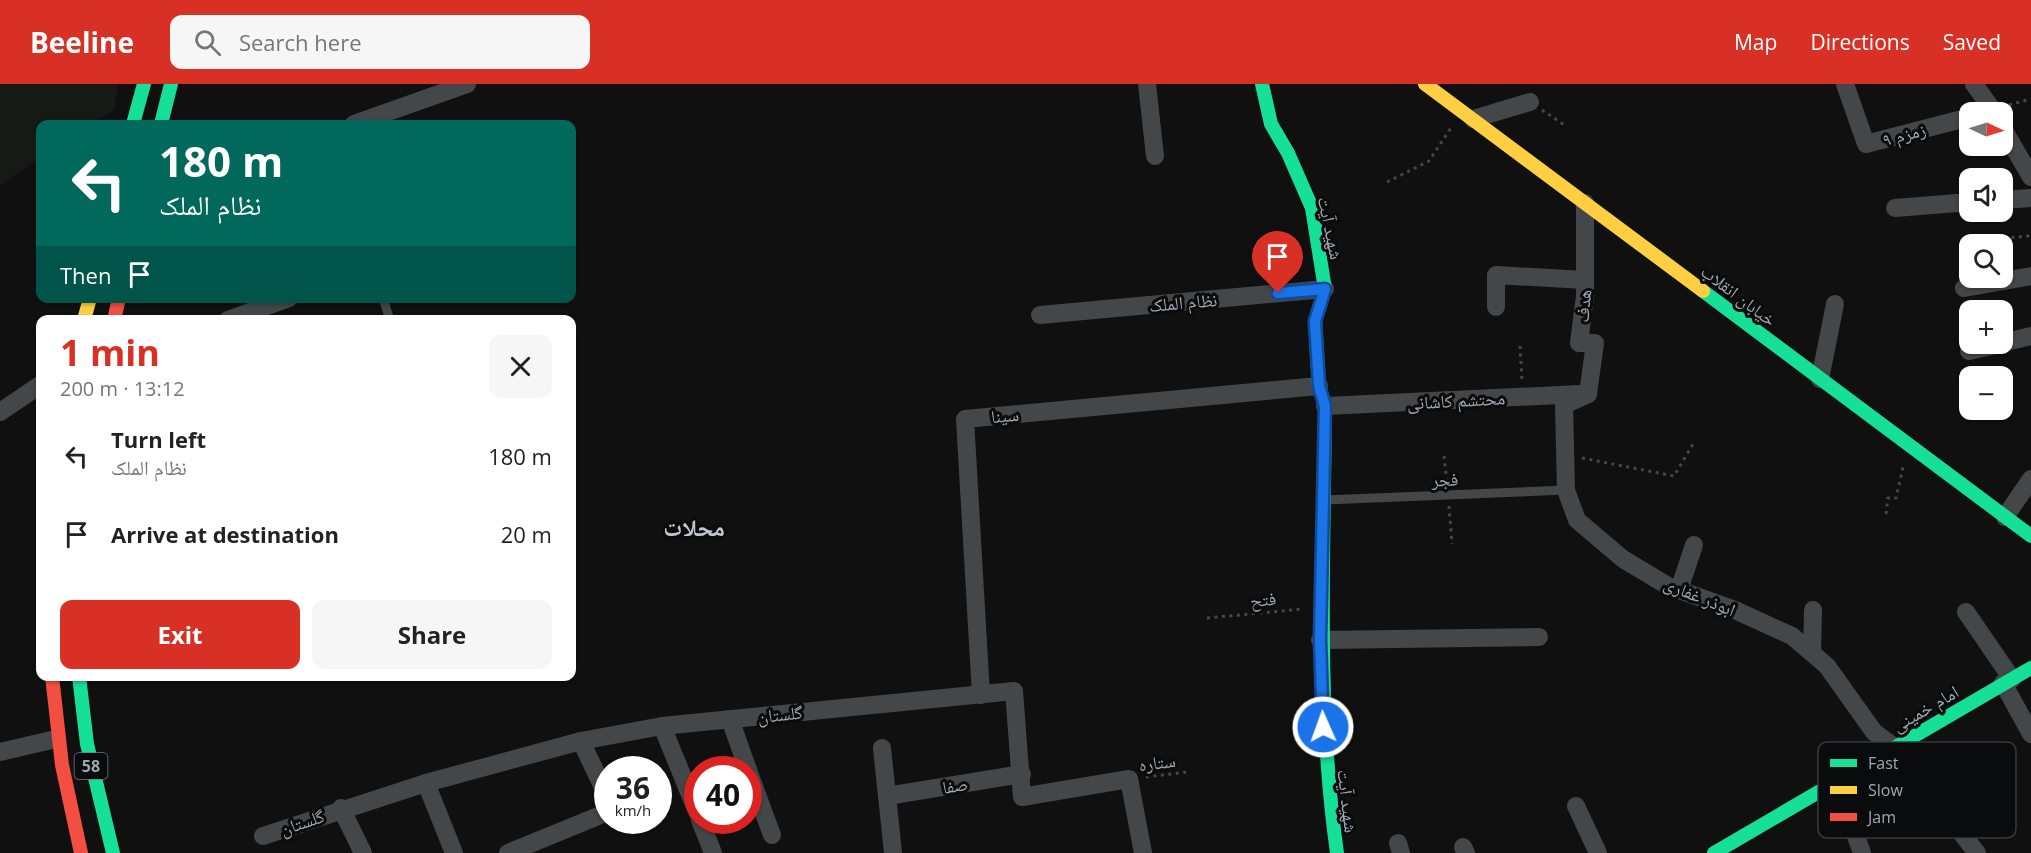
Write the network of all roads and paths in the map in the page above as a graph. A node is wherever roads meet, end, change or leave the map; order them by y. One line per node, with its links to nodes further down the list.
1 (144, 84): 14 (main road)
2 (171, 84): 15 (main road)
3 (467, 84): 16 (street)
4 (1147, 84): 19 (street)
5 (1262, 84): 32 (main road, شهید آیت)
6 (1425, 84): 13 (main road, خیابان انقلاب)
7 (1845, 84): 17 (street, زمزم ۹)
8 (1974, 84): 11 (street)
9 (2031, 99): 12 (path)
10 (1530, 102): 13 (street)
11 (1985, 102)
12 (2013, 105)
13 (1467, 116): 21 (path); 24 (main road, خیابان انقلاب)
14 (134, 120)
15 (162, 120)
16 (365, 120)
17 (1959, 120)
18 (2013, 146): 20 (street)
19 (1155, 156)
20 (2031, 177)
21 (1387, 182)
22 (2031, 198): 23 (street)
23 (2013, 199)
24 (1585, 203): 31 (street, هدف); 41 (main road, خیابان انقلاب)
25 (1959, 203): 26 (street)
26 (1895, 208)
27 (2031, 236): 28 (path)
28 (2013, 237)
29 (2031, 276): 30 (street)
30 (2013, 279)
31 (1585, 280): 35 (street); 44 (street, هدف)
32 (1325, 289): 37 (street, نظام الملک); 42 (main road, شهید آیت)
33 (275, 303): 36 (street)
34 (1835, 304): 41 (street)
35 (1496, 307)
36 (242, 315)
37 (1040, 315)
38 (2031, 336): 39 (street)
39 (2013, 340)
40 (1520, 346): 45 (path)
41 (1820, 379): 49 (main road, خیابان انقلاب)
42 (1319, 386): 46 (main road, شهید آیت); 73 (street, سینا)
43 (36, 388): 47 (street)
44 (1588, 394): 45 (street, محتشم کاشانی); 50 (street, ابوذر غفاری)
45 (1524, 397): 46 (street, محتشم کاشانی)
46 (1325, 406): 55 (main road, شهید آیت)
47 (0, 412)
48 (1693, 444): 50 (path)
49 (1908, 444): 56 (path); 57 (main road, خیابان انقلاب)
50 (1565, 455): 53 (street, ابوذر غفاری)
51 (1444, 456): 54 (path)
52 (2031, 479): 57 (street)
53 (1566, 490): 54 (lane, فجر); 61 (street, ابوذر غفاری)
54 (1448, 495): 55 (lane, فجر); 59 (path)
55 (1325, 500): 62 (main road, شهید آیت)
56 (1886, 514)
57 (2005, 516): 58 (main road, خیابان انقلاب)
58 (2031, 536)
59 (1452, 544)
60 (1694, 545): 61 (street)
61 (1679, 590): 68 (street, ابوذر غفاری)
62 (1322, 607): 65 (path, فتح); 67 (main road, شهید آیت)
63 (1813, 610): 68 (street)
64 (1966, 612): 72 (street)
65 (1207, 618)
66 (1539, 637): 67 (street)
67 (1320, 640): 109 (main road, شهید آیت)
68 (1812, 653): 79 (street, ابوذر غفاری)
69 (2031, 668): 72 (main road, امام خمینی)
70 (52, 681): 77 (main road, 58)
71 (79, 681): 102 (main road, 58)
72 (2007, 681): 76 (street); 80 (main road, امام خمینی)
73 (981, 695): 74 (street, گلستان); 86 (street, گلستان)
74 (730, 719): 75 (street, گلستان); 83 (street)
75 (662, 726): 78 (street, گلستان); 88 (street)
76 (2031, 734)
77 (56, 739): 82 (street); 101 (main road, 58)
78 (581, 741): 84 (street); 89 (street, گلستان)
79 (1887, 742)
80 (1903, 742)
81 (882, 748): 91 (street)
82 (0, 752)
83 (743, 756)
84 (594, 768)
85 (1188, 772): 87 (path, ستاره)
86 (1022, 774): 87 (street, گلستان); 91 (street, صفا)
87 (1130, 779): 108 (street)
88 (684, 780)
89 (426, 783): 93 (street, گلستان); 104 (street)
90 (1818, 791): 111 (main road, امام خمینی)
91 (887, 796): 107 (street)
92 (1576, 806): 110 (street)
93 (341, 808): 98 (street, گلستان); 103 (street, گلستان)
94 (762, 808): 97 (street)
95 (594, 818): 105 (street)
96 (706, 834): 106 (street)
97 (772, 835)
98 (263, 836)
99 (1857, 838): 112 (street)
100 (1965, 838): 113 (street, ابوذر غفاری)
101 (81, 853)
102 (113, 853)
103 (363, 853)
104 (454, 853)
105 (508, 853)
106 (713, 853)
107 (893, 853)
108 (1143, 853)
109 (1337, 853)
110 (1598, 853)
111 (1714, 853)
112 (1862, 853)
113 (1977, 853)

